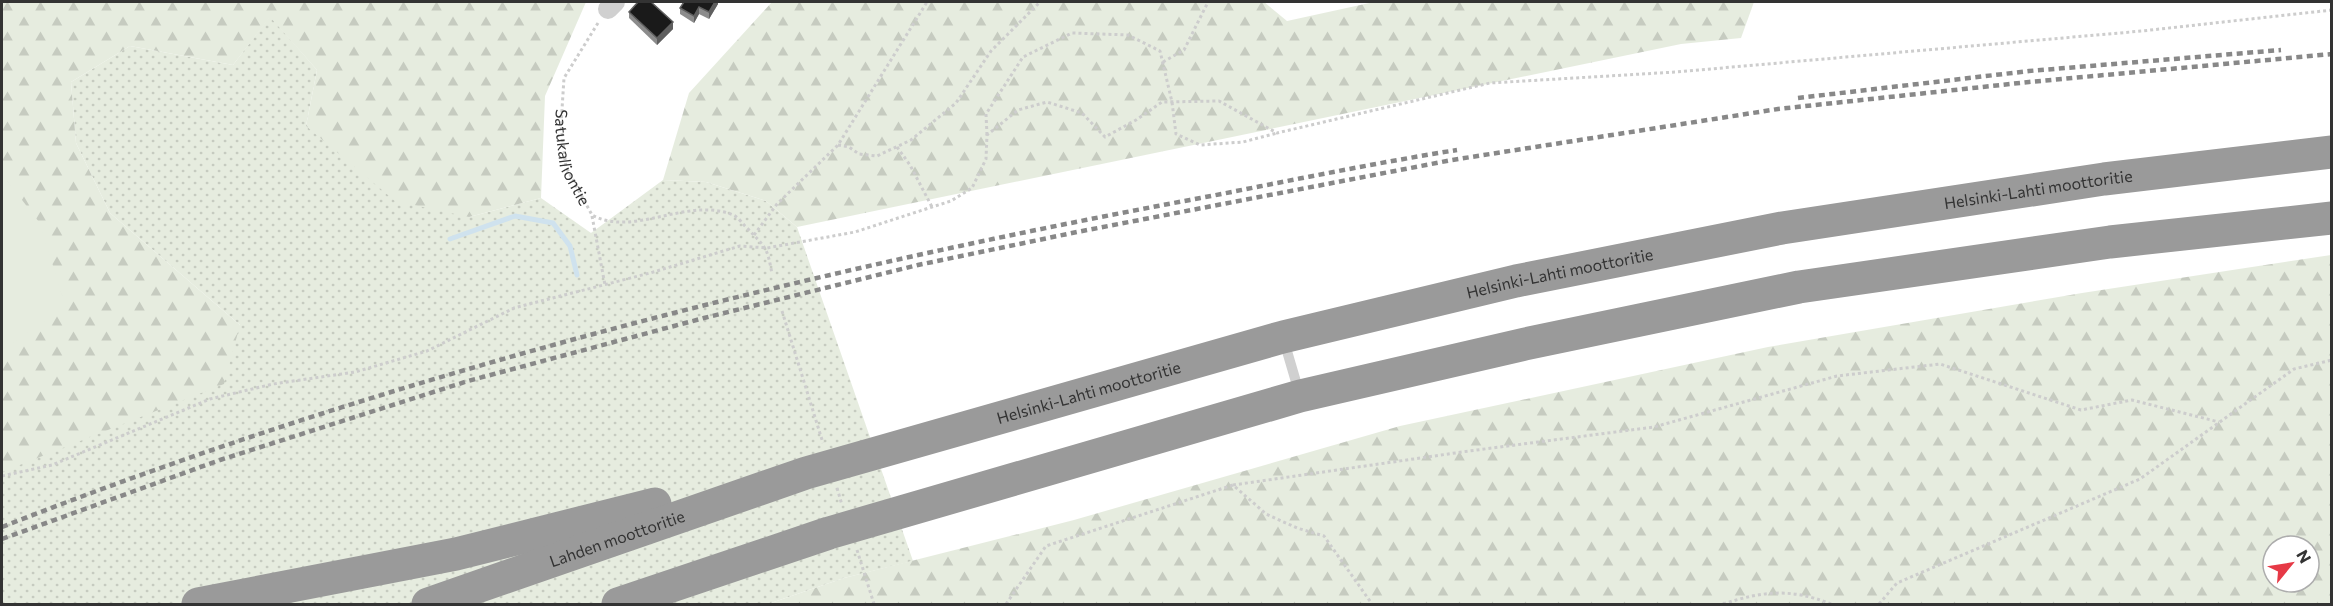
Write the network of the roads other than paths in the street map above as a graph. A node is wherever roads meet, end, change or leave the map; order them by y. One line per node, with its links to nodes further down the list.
1 (2331, 152): 3 (highway, Helsinki-Lahti moottoritie)
2 (2331, 218): 4 (highway)
3 (1283, 336): 4 (lane); 5 (highway, Helsinki-Lahti moottoritie)
4 (1300, 396): 8 (highway)
5 (820, 477): 6 (highway); 7 (highway, Lahden moottoritie)
6 (198, 604)
7 (428, 604)
8 (618, 604)

